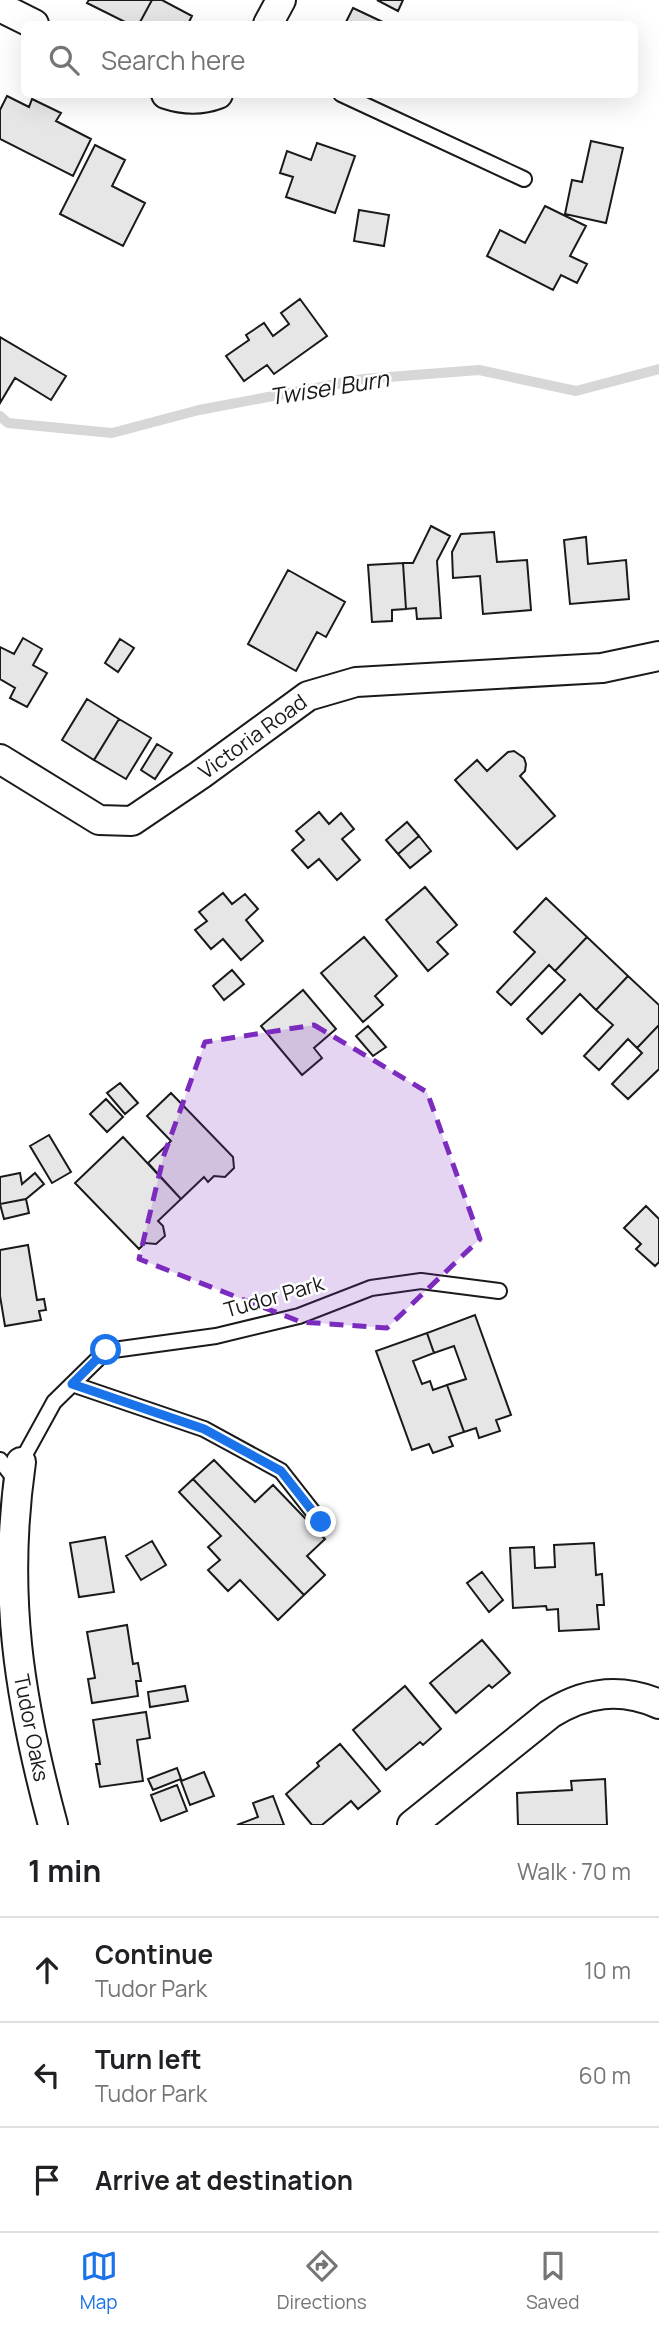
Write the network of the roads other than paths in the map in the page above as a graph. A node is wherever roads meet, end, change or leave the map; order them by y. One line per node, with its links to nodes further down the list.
1 (281, 0): 4 (street)
2 (0, 7): 3 (street)
3 (28, 21)
4 (270, 21)
5 (180, 98): 6 (street)
6 (204, 98)
7 (350, 98): 8 (lane)
8 (524, 179)
9 (659, 656): 10 (street, Victoria Road)
10 (0, 759)
11 (499, 1291): 12 (lane, Tudor Park)
12 (72, 1384): 13 (lane, Tudor Park); 14 (lane)
13 (13, 1468): 16 (street, Tudor Oaks)
14 (321, 1522)
15 (659, 1703): 17 (street)
16 (53, 1825)
17 (412, 1825)

